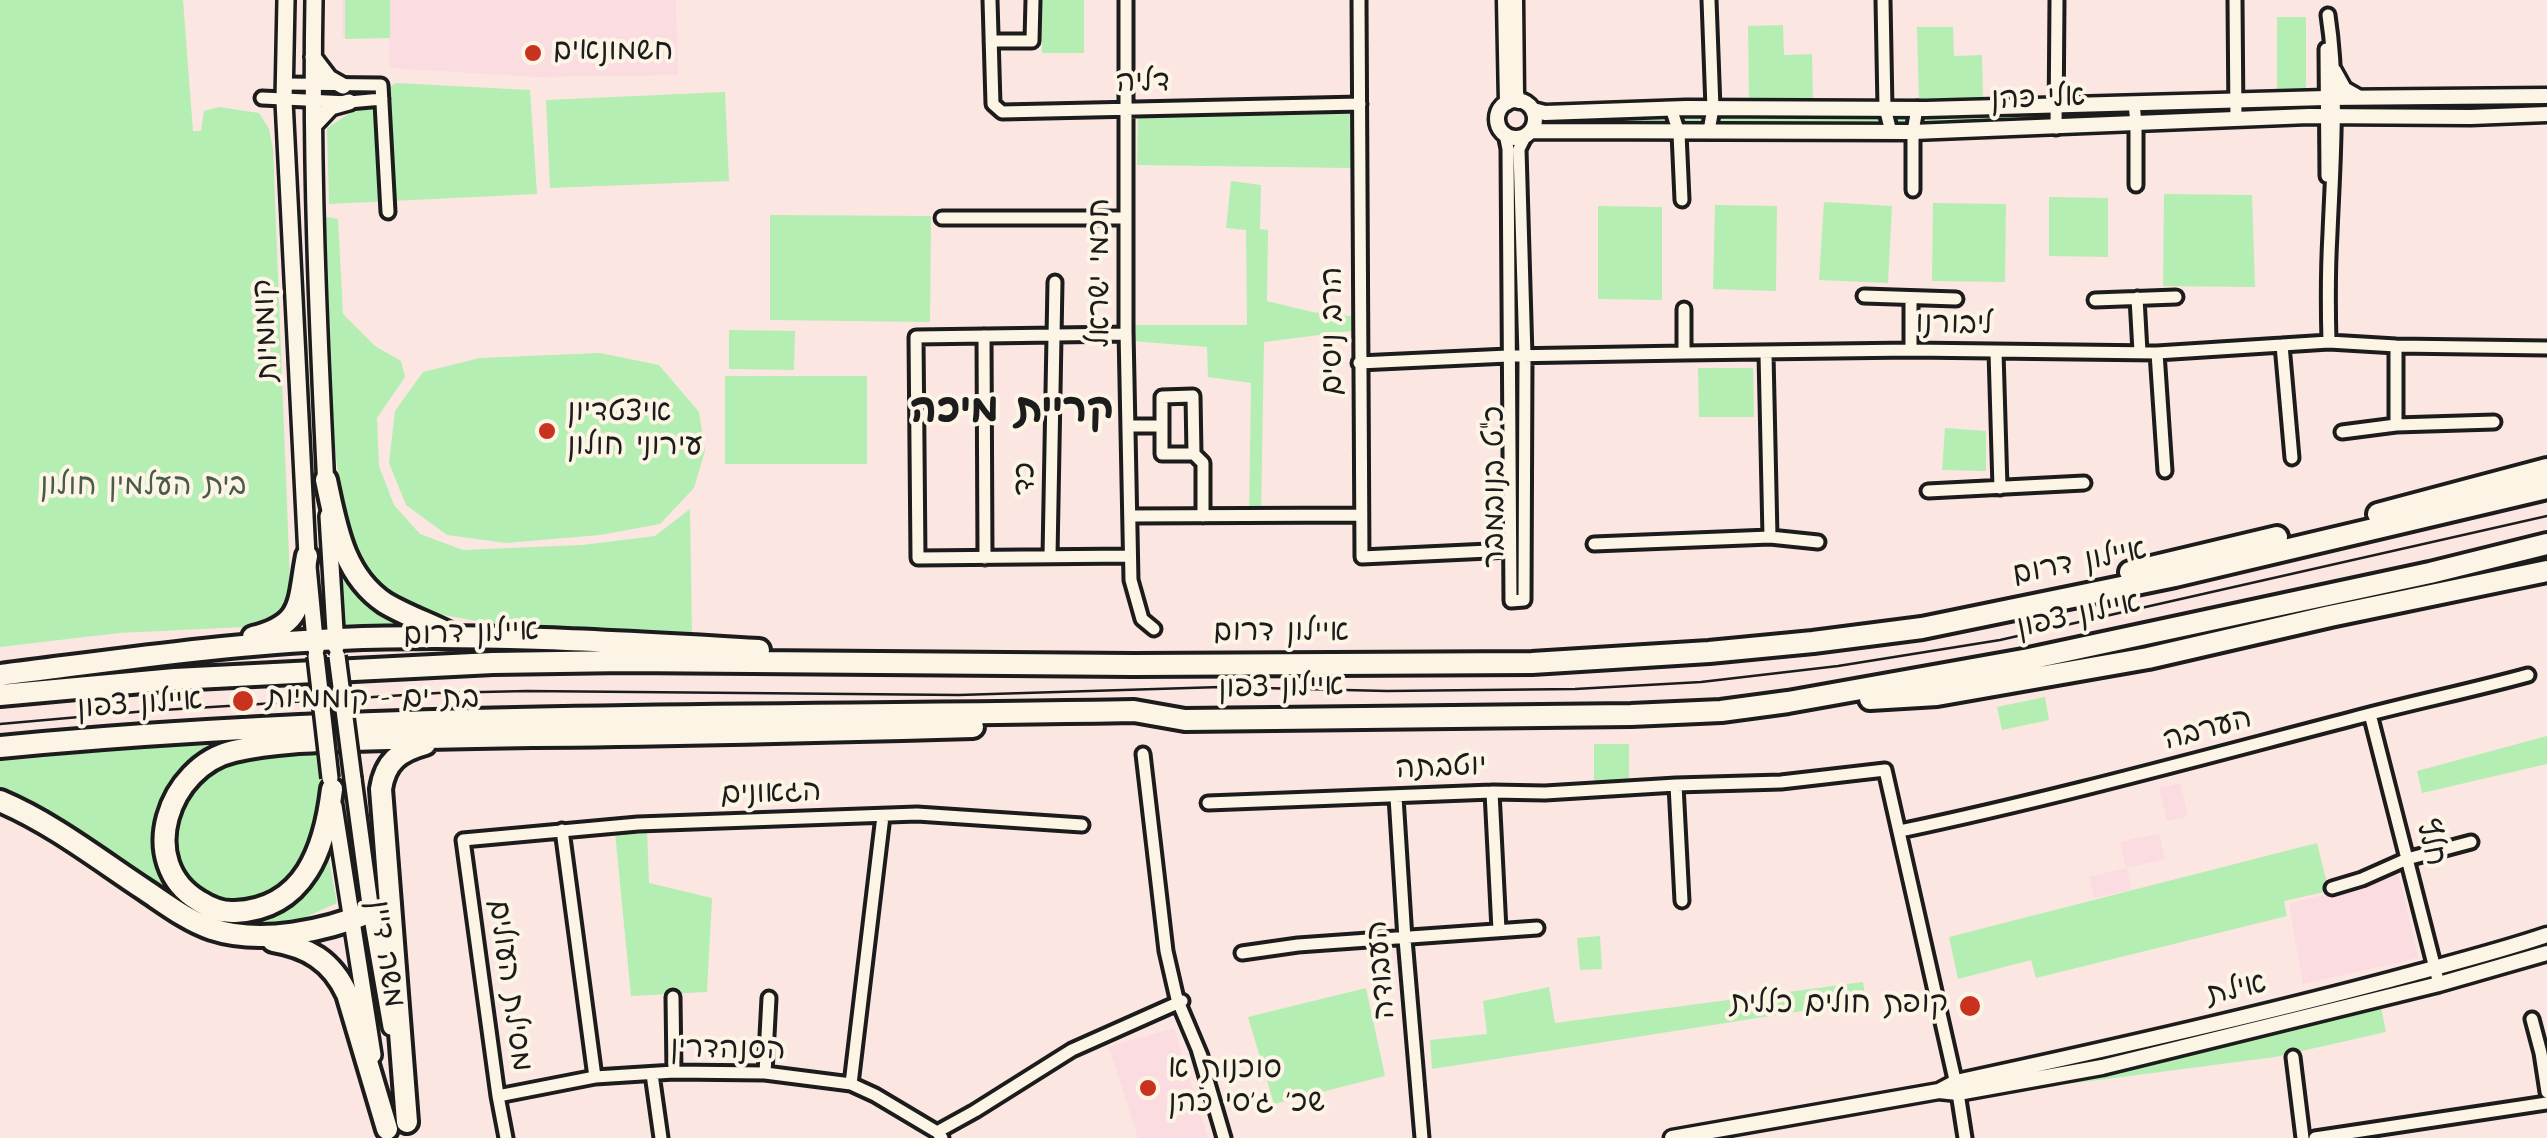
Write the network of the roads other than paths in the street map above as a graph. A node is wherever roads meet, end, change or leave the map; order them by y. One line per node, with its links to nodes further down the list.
1 (286, 0): 19 (main road, קוממיות)
2 (314, 0): 16 (main road, קוממיות)
3 (990, 0): 15 (street, דליה)
4 (1033, 0): 15 (street)
5 (1126, 0): 36 (street, חכמי ישראל)
6 (1359, 0): 29 (street, הרב ניסים)
7 (1505, 0): 27 (street)
8 (1516, 0): 27 (street)
9 (1709, 0): 33 (street)
10 (1884, 0): 34 (street)
11 (2057, 0): 31 (street)
12 (2235, 0): 28 (street)
13 (2328, 0): 14 (street)
14 (2328, 16): 17 (street); 24 (street)
15 (991, 41): 36 (street, דליה)
16 (313, 57): 18 (main road); 20 (main road, קוממיות)
17 (2334, 71): 22 (street); 24 (street)
18 (342, 86): 20 (street); 25 (street)
19 (284, 92): 20 (street); 23 (street); 102 (main road, קוממיות)
20 (313, 93): 26 (street); 42 (main road, קוממיות)
21 (2547, 96): 22 (street, אלי כהן)
22 (2359, 97): 24 (street, אלי כהן)
23 (262, 98)
24 (2330, 98): 28 (street, אלי כהן); 39 (street)
25 (382, 100): 26 (street); 53 (street)
26 (348, 102): 42 (main road)
27 (1513, 102): 37 (street); 48 (street)
28 (2236, 102): 30 (street, אלי כהן); 40 (street)
29 (1360, 104): 36 (street, דליה); 79 (street, הרב ניסים)
30 (2134, 104): 31 (street, אלי כהן); 41 (street)
31 (2056, 106): 35 (street, אלי כהן); 43 (street)
32 (1679, 108): 33 (street, אלי כהן); 37 (street, אלי כהן); 46 (street)
33 (1713, 108): 34 (street, אלי כהן); 44 (street)
34 (1885, 108): 35 (street, אלי כהן); 45 (street)
35 (1911, 108): 47 (street)
36 (1126, 110): 55 (street, חכמי ישראל)
37 (1533, 110): 49 (street)
38 (2547, 114): 39 (street, אלי כהן)
39 (2331, 116): 40 (street, אלי כהן); 67 (street)
40 (2236, 120): 41 (street, אלי כהן)
41 (2136, 122): 43 (street, אלי כהן); 50 (street)
42 (314, 124): 89 (main road, קוממיות)
43 (2056, 128): 47 (street, אלי כהן)
44 (1716, 131): 45 (street, אלי כהן); 46 (street, אלי כהן)
45 (1884, 131): 47 (street, אלי כהן)
46 (1679, 132): 49 (street, אלי כהן); 52 (street)
47 (1912, 132): 51 (street)
48 (1505, 134): 49 (street); 77 (street, כ"ט בנובמבר)
49 (1528, 134): 78 (street, כ"ט בנובמבר)
50 (2136, 185)
51 (1913, 190)
52 (1682, 200)
53 (388, 212)
54 (942, 218): 55 (street)
55 (1126, 218): 64 (street, חכמי ישראל)
56 (1055, 282): 66 (street, כד)
57 (1864, 296): 59 (street)
58 (2176, 297): 61 (street)
59 (1911, 298): 60 (street); 71 (street)
60 (1956, 298)
61 (2136, 298): 62 (street); 73 (street)
62 (2096, 300)
63 (1684, 309): 75 (street)
64 (1126, 334): 66 (street); 81 (street, חכמי ישראל)
65 (984, 336): 66 (street); 105 (street); 105 (street)
66 (1054, 336): 103 (street, כד)
67 (2329, 342): 68 (street, ליבורנו); 69 (street, ליבורנו)
68 (2282, 344): 74 (street, ליבורנו); 86 (street)
69 (2396, 346): 70 (street, ליבורנו); 83 (street)
70 (2547, 348)
71 (1910, 350): 72 (street, ליבורנו); 76 (street, ליבורנו)
72 (1996, 352): 73 (street, ליבורנו); 91 (street)
73 (2140, 352): 74 (street, ליבורנו)
74 (2157, 352): 88 (street)
75 (1684, 353): 76 (street, ליבורנו); 78 (street, ליבורנו)
76 (1766, 354): 97 (street)
77 (1508, 356): 78 (street, ליבורנו); 79 (street, ליבורנו); 101 (street, כ"ט בנובמבר)
78 (1525, 356): 101 (street, כ"ט בנובמבר)
79 (1359, 363): 96 (street, הרב ניסים)
80 (2494, 422): 83 (street)
81 (1128, 426): 82 (street); 94 (street, חכמי ישראל)
82 (1162, 426): 85 (street); 85 (street)
83 (2396, 426): 84 (street)
84 (2342, 432)
85 (1194, 454): 95 (street)
86 (2292, 458)
87 (2547, 469): 107 (highway)
88 (2165, 471)
89 (326, 480): 109 (highway); 110 (main road, קוממיות)
90 (2084, 483): 91 (street)
91 (2000, 488): 93 (street)
92 (2547, 488): 107 (highway, איילון דרום)
93 (1928, 491)
94 (1130, 516): 95 (street); 104 (street, חכמי ישראל)
95 (1203, 516): 96 (street)
96 (1361, 516): 101 (street, הרב ניסים)
97 (1770, 536): 98 (street); 99 (street)
98 (1818, 542)
99 (1594, 544)
100 (2547, 544): 116 (highway, איילון צפון)
101 (1510, 550)
102 (306, 556): 110 (main road, קוממיות); 111 (highway)
103 (1050, 556): 104 (street); 105 (street)
104 (1130, 556): 108 (street, חכמי ישראל)
105 (985, 558)
106 (2547, 570): 116 (highway)
107 (1974, 616): 112 (highway, איילון דרום)
108 (1154, 629)
109 (455, 636): 110 (highway); 112 (highway)
110 (326, 648): 111 (highway); 122 (main road, משה דיין, bridge); 137 (main road, משה דיין, bridge)
111 (199, 649): 113 (highway)
112 (1035, 665): 115 (highway, איילון דרום)
113 (0, 675)
114 (2528, 676): 117 (street, הערבה)
115 (0, 695)
116 (1788, 702): 118 (highway, איילון צפון)
117 (2370, 714): 131 (street, הערבה); 134 (street, חלץ)
118 (1185, 720): 119 (highway); 120 (highway, איילון צפון)
119 (494, 737): 122 (highway); 162 (highway)
120 (0, 748)
121 (1143, 754): 150 (street)
122 (331, 783): 138 (main road, משה דיין)
123 (1676, 784): 124 (street, יוטבתה); 131 (street, יוטבתה); 136 (street)
124 (1492, 792): 125 (street, יוטבתה); 140 (street)
125 (1396, 797): 127 (street, יוטבתה); 143 (street, העבודה)
126 (0, 801): 141 (highway)
127 (1208, 803)
128 (883, 816): 129 (street, הגאונים); 130 (street, הגאונים); 157 (street)
129 (1082, 826)
130 (562, 830): 132 (street, הגאונים); 156 (street)
131 (1900, 831): 158 (street)
132 (463, 840): 160 (street, מסילת העולים)
133 (2470, 842): 134 (street)
134 (2407, 860): 135 (street); 146 (street, חלץ)
135 (2332, 888)
136 (1682, 900)
137 (371, 912): 138 (highway); 162 (main road, משה דיין)
138 (350, 920): 141 (highway); 163 (main road, משה דיין)
139 (1537, 928): 140 (street)
140 (1499, 930): 143 (street)
141 (222, 932): 163 (highway)
142 (2547, 936): 146 (street, אילת)
143 (1405, 939): 145 (street); 168 (street, העבודה)
144 (2547, 952): 147 (street, אילת)
145 (1242, 953)
146 (2435, 968): 147 (street, חלץ); 158 (street, אילת)
147 (2439, 984): 158 (street, אילת)
148 (673, 997): 153 (street)
149 (769, 998): 154 (street)
150 (1179, 999): 164 (street); 167 (street)
151 (2532, 1019): 159 (street)
152 (2292, 1057): 171 (street)
153 (674, 1072): 154 (street, הסנהדרין); 155 (street, הסנהדרין)
154 (766, 1073): 157 (street, הסנהדרין)
155 (652, 1074): 156 (street, הסנהדרין); 166 (street)
156 (595, 1077): 160 (street, הסנהדרין)
157 (852, 1084): 164 (street, הסנהדרין)
158 (1957, 1088): 169 (street, אילת); 170 (street)
159 (2547, 1092)
160 (498, 1096): 165 (street, מסילת העולים)
161 (2547, 1103): 172 (street)
162 (409, 1130)
163 (387, 1134)
164 (940, 1135)
165 (506, 1138)
166 (661, 1138)
167 (1224, 1138)
168 (1422, 1138)
169 (1672, 1138)
170 (1965, 1138)
171 (2303, 1138)
172 (2315, 1138)

